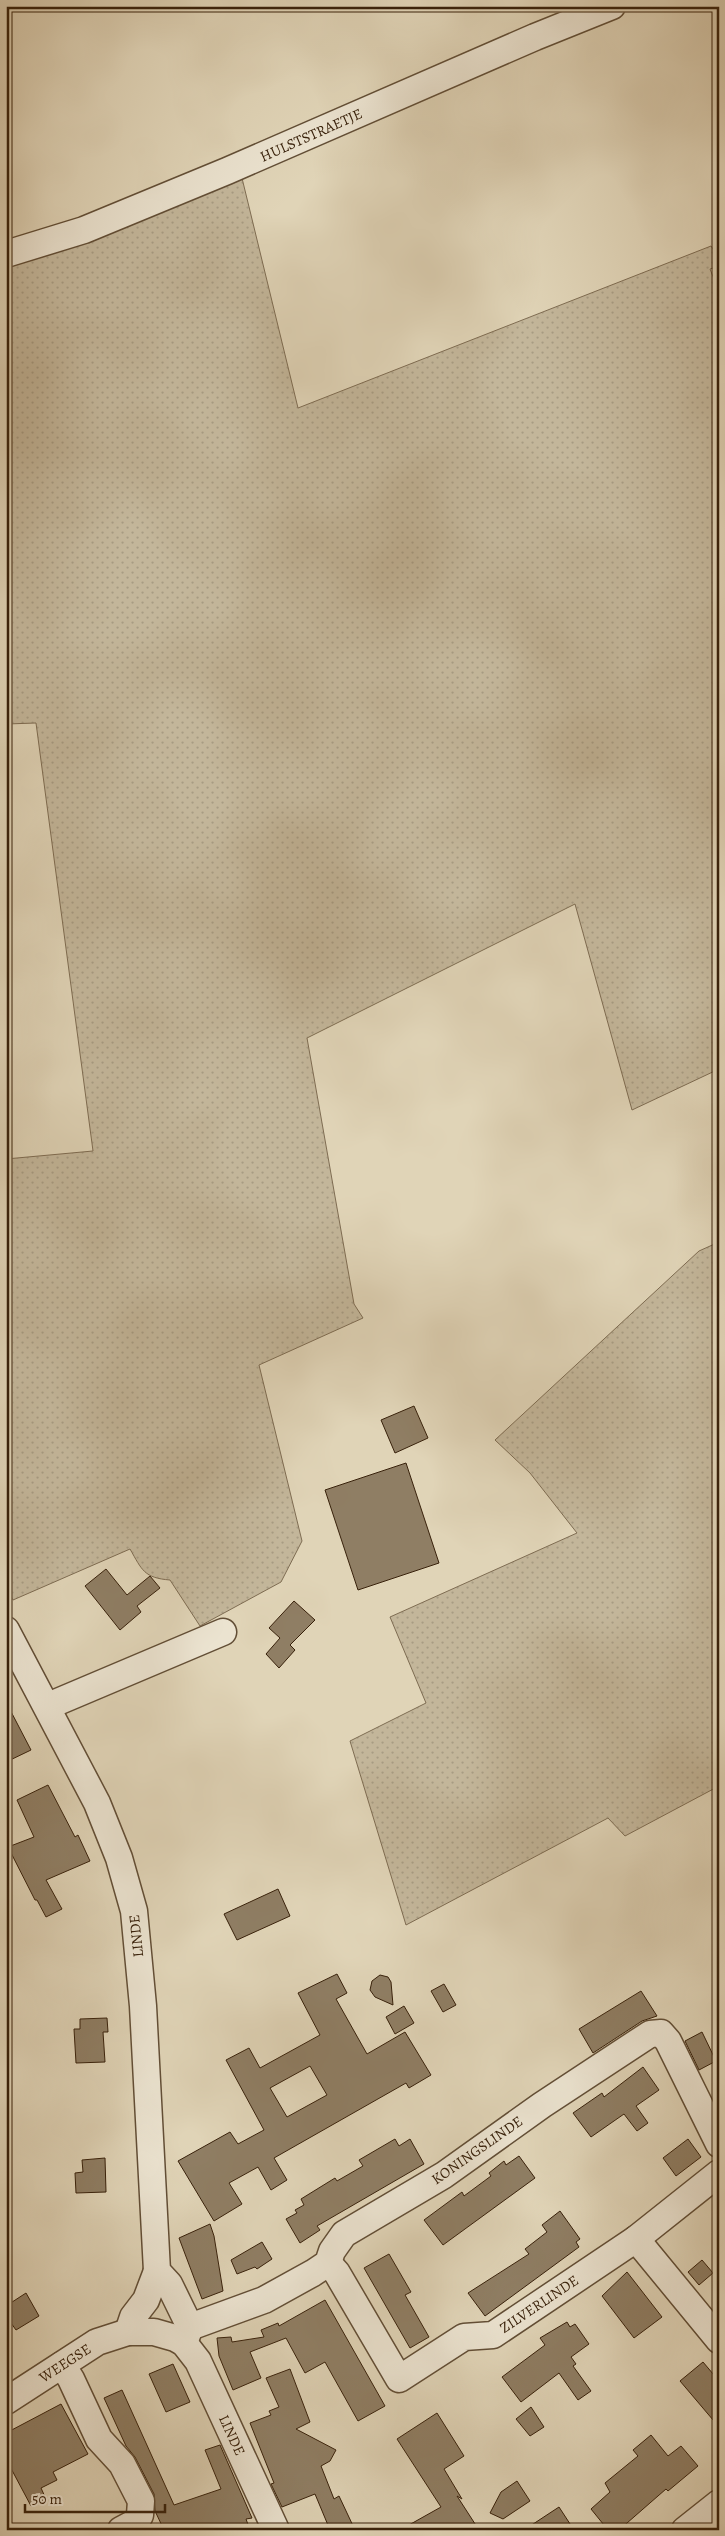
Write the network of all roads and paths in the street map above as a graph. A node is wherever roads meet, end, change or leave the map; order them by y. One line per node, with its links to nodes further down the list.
1 (612, 6): 2 (street, HULSTSTRAETJE)
2 (6, 254)
3 (6, 1630): 5 (street, LINDE)
4 (223, 1632): 5 (street)
5 (48, 1706): 10 (street, LINDE)
6 (719, 2144): 9 (street, KONINGSLINDE)
7 (719, 2173): 8 (street, ZILVERLINDE)
8 (636, 2239): 9 (street, ZILVERLINDE); 13 (street)
9 (328, 2263): 12 (street)
10 (157, 2271): 11 (street, LINDE); 12 (street, LINDE)
11 (128, 2332): 12 (street); 14 (street, WEEGSE)
12 (187, 2335): 18 (street, LINDE)
13 (719, 2340)
14 (62, 2365): 15 (street, WEEGSE); 17 (street)
15 (6, 2401)
16 (719, 2503): 19 (street)
17 (121, 2530)
18 (276, 2530)
19 (685, 2530)

